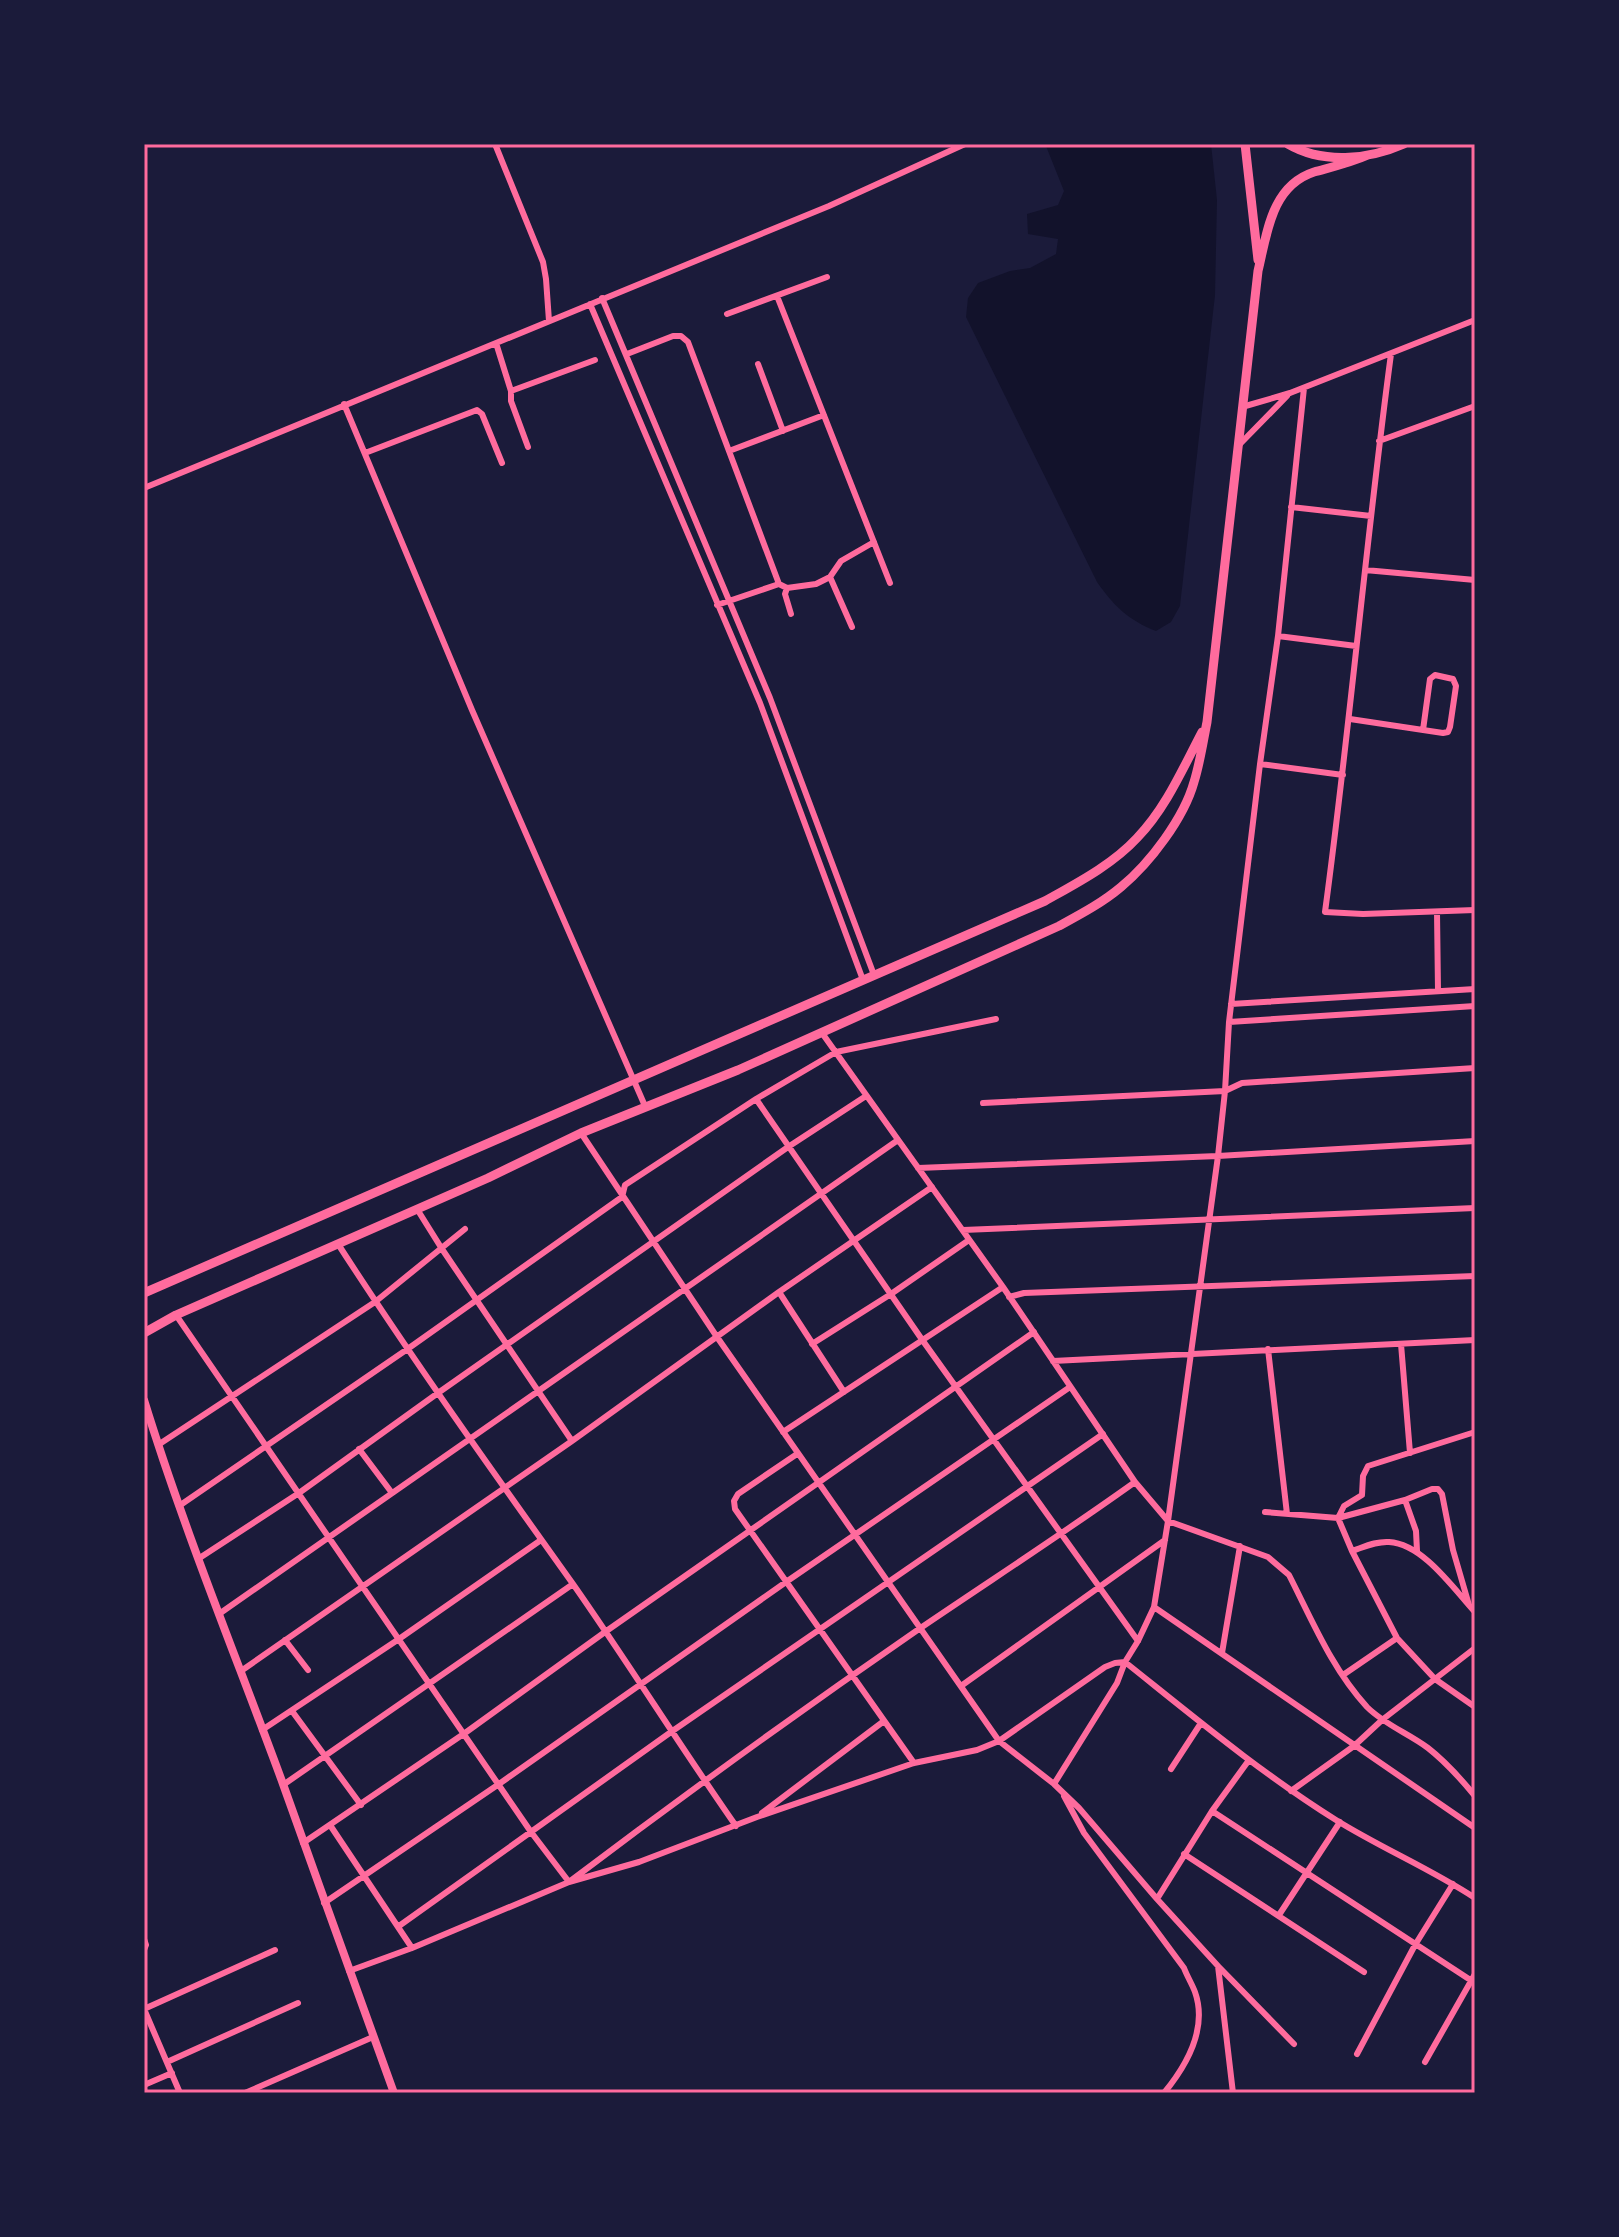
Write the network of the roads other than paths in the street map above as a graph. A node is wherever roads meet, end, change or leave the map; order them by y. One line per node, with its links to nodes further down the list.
1 (495, 144): 14 (street)
2 (965, 144): 10 (street)
3 (1245, 144): 7 (main road)
4 (1288, 144): 6 (main road)
5 (1404, 144): 6 (main road)
6 (1368, 155): 7 (main road)
7 (1258, 271): 25 (main road)
8 (827, 277): 9 (street)
9 (777, 296): 12 (street); 26 (street)
10 (602, 298): 11 (street); 16 (street)
11 (590, 304): 14 (street); 35 (street)
12 (727, 314)
13 (1475, 320): 17 (street)
14 (549, 321): 15 (street)
15 (496, 343): 21 (street); 23 (street)
16 (627, 354): 31 (street); 33 (street)
17 (1391, 354): 20 (street); 28 (street)
18 (595, 360): 21 (street)
19 (758, 364): 27 (street)
20 (1304, 388): 22 (street); 37 (street)
21 (511, 391): 30 (street)
22 (1290, 393): 25 (street); 29 (street)
23 (344, 404): 32 (street); 36 (street)
24 (1475, 406): 28 (street)
25 (1242, 407): 29 (main road)
26 (824, 415): 27 (street); 39 (street)
27 (783, 431): 31 (street)
28 (1379, 441): 38 (street)
29 (1238, 446): 57 (main road)
30 (528, 447)
31 (729, 451): 44 (street)
32 (365, 453): 34 (street); 76 (street)
33 (670, 461): 35 (street); 46 (street)
34 (502, 463)
35 (658, 465): 47 (street)
36 (144, 488)
37 (1291, 507): 38 (street); 50 (street)
38 (1371, 516): 40 (street)
39 (874, 542): 41 (street); 43 (street)
40 (1365, 570): 42 (street); 52 (street)
41 (830, 577): 45 (street); 49 (street)
42 (1475, 580)
43 (890, 583)
44 (779, 584): 45 (street); 46 (street)
45 (787, 588): 48 (street)
46 (729, 600): 47 (street); 51 (street)
47 (717, 605): 53 (street)
48 (791, 614)
49 (852, 627)
50 (1278, 636): 52 (street); 59 (street)
51 (748, 646): 53 (street); 54 (street)
52 (1356, 646): 56 (street)
53 (736, 652): 55 (street)
54 (770, 698): 55 (street); 63 (street)
55 (760, 703): 64 (street)
56 (1350, 719): 58 (street); 60 (street)
57 (1207, 722): 63 (main road); 73 (main road)
58 (1423, 730): 58 (street)
59 (1260, 764): 60 (street); 68 (street)
60 (1343, 775): 62 (street)
61 (1475, 910): 62 (street)
62 (1437, 912): 66 (street)
63 (874, 975): 64 (main road)
64 (863, 980): 76 (main road)
65 (1475, 989): 66 (street)
66 (1438, 991): 67 (street)
67 (1316, 999): 68 (street); 70 (street)
68 (1231, 1004): 72 (street)
69 (1475, 1006): 70 (street)
70 (1315, 1016): 72 (street)
71 (996, 1019): 74 (street)
72 (1229, 1022): 77 (street)
73 (822, 1033): 74 (street); 81 (main road)
74 (836, 1052): 78 (street); 79 (street)
75 (1475, 1068): 77 (street)
76 (632, 1079): 81 (street); 106 (main road)
77 (1225, 1091): 80 (street); 86 (street)
78 (866, 1096): 83 (street); 85 (street)
79 (756, 1099): 85 (street); 90 (street)
80 (983, 1103)
81 (645, 1106): 82 (main road)
82 (581, 1133): 90 (street); 92 (main road)
83 (898, 1140): 87 (street); 89 (street)
84 (1475, 1141): 86 (street)
85 (788, 1147): 89 (street); 98 (street)
86 (1218, 1156): 87 (street); 93 (street)
87 (918, 1168): 88 (street)
88 (932, 1187): 95 (street); 97 (street)
89 (820, 1193): 97 (street); 104 (street)
90 (622, 1197): 98 (street); 109 (street)
91 (1475, 1208): 93 (street)
92 (417, 1209): 99 (main road); 100 (street)
93 (1209, 1221): 95 (street); 102 (street)
94 (465, 1229): 100 (street)
95 (963, 1230): 96 (street)
96 (969, 1240): 103 (street); 107 (street)
97 (854, 1241): 105 (street); 107 (street)
98 (653, 1243): 104 (street); 119 (street)
99 (338, 1244): 110 (street); 111 (main road)
100 (442, 1249): 109 (street); 110 (street)
101 (1475, 1276): 102 (street)
102 (1200, 1286): 108 (street); 122 (street)
103 (1003, 1287): 108 (street); 116 (street)
104 (685, 1290): 114 (street); 126 (street)
105 (779, 1292): 114 (street); 117 (street)
106 (144, 1293)
107 (891, 1294): 116 (street); 117 (street)
108 (1009, 1297): 112 (street)
109 (477, 1301): 119 (street); 120 (street)
110 (375, 1302): 120 (street); 129 (street)
111 (176, 1315): 113 (main road); 129 (street)
112 (1034, 1332): 123 (street); 125 (street)
113 (144, 1333)
114 (717, 1337): 131 (street); 136 (street)
115 (1475, 1340): 118 (street)
116 (923, 1341): 125 (street); 127 (street)
117 (812, 1344): 127 (street)
118 (1401, 1344): 121 (street); 140 (street)
119 (508, 1345): 126 (street); 128 (street)
120 (409, 1348): 128 (street); 138 (street)
121 (1268, 1349): 122 (street); 153 (street)
122 (1191, 1353): 123 (street); 155 (street)
123 (1053, 1361): 124 (street)
124 (1070, 1387): 133 (street); 135 (street)
125 (956, 1388): 135 (street); 145 (street)
126 (538, 1390): 134 (street); 136 (street)
127 (844, 1392): 131 (street)
128 (438, 1393): 134 (street); 139 (street)
129 (232, 1396): 137 (street); 138 (street)
130 (144, 1400): 137 (street)
131 (783, 1432): 141 (street)
132 (1475, 1432): 140 (street)
133 (1103, 1434): 144 (street); 146 (street)
134 (470, 1438): 147 (street); 149 (street)
135 (994, 1440): 146 (street); 157 (street)
136 (572, 1441): 147 (street)
137 (158, 1445): 151 (street)
138 (267, 1447): 148 (street); 151 (street)
139 (359, 1449): 148 (street); 149 (street)
140 (1410, 1453): 143 (street)
141 (797, 1454): 145 (street); 156 (street)
142 (1365, 1455): 143 (street)
143 (1368, 1466): 154 (street)
144 (1135, 1482): 155 (street); 158 (street)
145 (818, 1483): 156 (street); 157 (street)
146 (1026, 1487): 158 (street); 167 (street)
147 (504, 1488): 160 (street); 169 (street)
148 (299, 1493): 159 (street); 165 (street)
149 (392, 1493): 159 (street)
150 (1405, 1500): 154 (street); 164 (street); 171 (street)
151 (179, 1506): 165 (street)
152 (1265, 1512): 153 (street)
153 (1287, 1514): 154 (street)
154 (1338, 1518): 163 (street)
155 (1168, 1521): 161 (street); 162 (street)
156 (750, 1530): 166 (street); 177 (street)
157 (855, 1535): 166 (street); 167 (street)
158 (1060, 1535): 170 (street); 175 (street)
159 (330, 1537): 169 (street); 174 (street)
160 (541, 1540): 168 (street); 179 (street)
161 (1165, 1540): 170 (street); 172 (street)
162 (1240, 1546): 183 (street); 188 (street)
163 (1352, 1551): 164 (street); 178 (street)
164 (1417, 1551): 171 (street)
165 (198, 1559): 174 (street)
166 (786, 1582): 176 (street); 191 (street)
167 (887, 1582): 175 (street); 176 (street)
168 (573, 1584): 177 (street); 190 (street)
169 (363, 1586): 179 (street); 180 (street)
170 (1099, 1589): 181 (street); 192 (street)
171 (1469, 1605): 173 (street)
172 (1154, 1607): 181 (street); 183 (street)
173 (1475, 1612)
174 (219, 1614): 186 (street)
175 (921, 1628): 187 (street); 192 (street)
176 (819, 1629): 187 (street); 199 (street)
177 (605, 1632): 191 (street); 200 (street)
178 (1397, 1638): 188 (street); 189 (street)
179 (399, 1639): 190 (street); 194 (street)
180 (285, 1640): 185 (street); 186 (street)
181 (1138, 1641): 184 (street)
182 (1475, 1648): 189 (street)
183 (1222, 1653): 202 (street)
184 (1125, 1662): 197 (street); 201 (street); 209 (street)
185 (308, 1670)
186 (241, 1671): 198 (street)
187 (853, 1675): 196 (street); 207 (street)
188 (1343, 1675): 195 (street)
189 (1435, 1679): 193 (street); 195 (street)
190 (430, 1684): 200 (street); 203 (street)
191 (641, 1685): 199 (street); 208 (street)
192 (961, 1686): 201 (street)
193 (1475, 1707)
194 (292, 1711): 198 (street); 203 (street)
195 (1382, 1720): 202 (street); 213 (street)
196 (884, 1721): 205 (street); 216 (street)
197 (1201, 1723): 204 (street); 206 (street)
198 (262, 1730): 210 (street)
199 (671, 1732): 207 (street); 221 (street)
200 (465, 1733): 208 (street); 214 (street)
201 (999, 1741): 205 (street); 209 (street)
202 (1354, 1746): 211 (street); 220 (street)
203 (327, 1756): 210 (street); 214 (street)
204 (1249, 1760): 211 (street); 215 (street)
205 (914, 1763): 216 (street)
206 (1171, 1769)
207 (704, 1780): 219 (street); 226 (street)
208 (499, 1784): 221 (street); 225 (street)
209 (1054, 1784): 212 (street)
210 (283, 1785): 222 (street)
211 (1291, 1791): 217 (street)
212 (1062, 1793): 229 (street); 255 (street)
213 (1475, 1796)
214 (361, 1805): 218 (street)
215 (1212, 1811): 223 (street); 224 (street)
216 (757, 1817): 219 (street)
217 (1340, 1822): 224 (street); 227 (street)
218 (330, 1825): 222 (street); 225 (street)
219 (736, 1826): 226 (street)
220 (1475, 1828)
221 (531, 1832): 226 (street); 232 (street)
222 (303, 1843): 230 (street)
223 (1184, 1854): 229 (street); 231 (street)
224 (1307, 1873): 231 (street); 234 (street)
225 (364, 1877): 230 (street); 232 (street)
226 (569, 1882): 235 (street)
227 (1453, 1884): 228 (street); 234 (street)
228 (1475, 1898)
229 (1157, 1899): 238 (street)
230 (324, 1903): 239 (street)
231 (1279, 1915): 240 (street)
232 (399, 1926): 235 (street)
233 (144, 1939): 236 (street)
234 (1415, 1945): 241 (street); 246 (street)
235 (412, 1948): 239 (street)
236 (145, 1949)
237 (275, 1950): 243 (street)
238 (1218, 1966): 245 (street); 251 (street)
239 (348, 1971): 244 (street)
240 (1364, 1972)
241 (1474, 1979): 248 (street)
242 (298, 2003): 247 (street)
243 (144, 2009): 247 (street)
244 (373, 2037): 253 (street); 254 (street)
245 (1294, 2044)
246 (1357, 2054)
247 (167, 2062): 249 (street)
248 (1425, 2062)
249 (172, 2073): 250 (street); 252 (street)
250 (144, 2085)
251 (1232, 2092): 256 (street)
252 (180, 2093)
253 (245, 2093)
254 (394, 2093)
255 (1164, 2093)
256 (1221, 2093)

